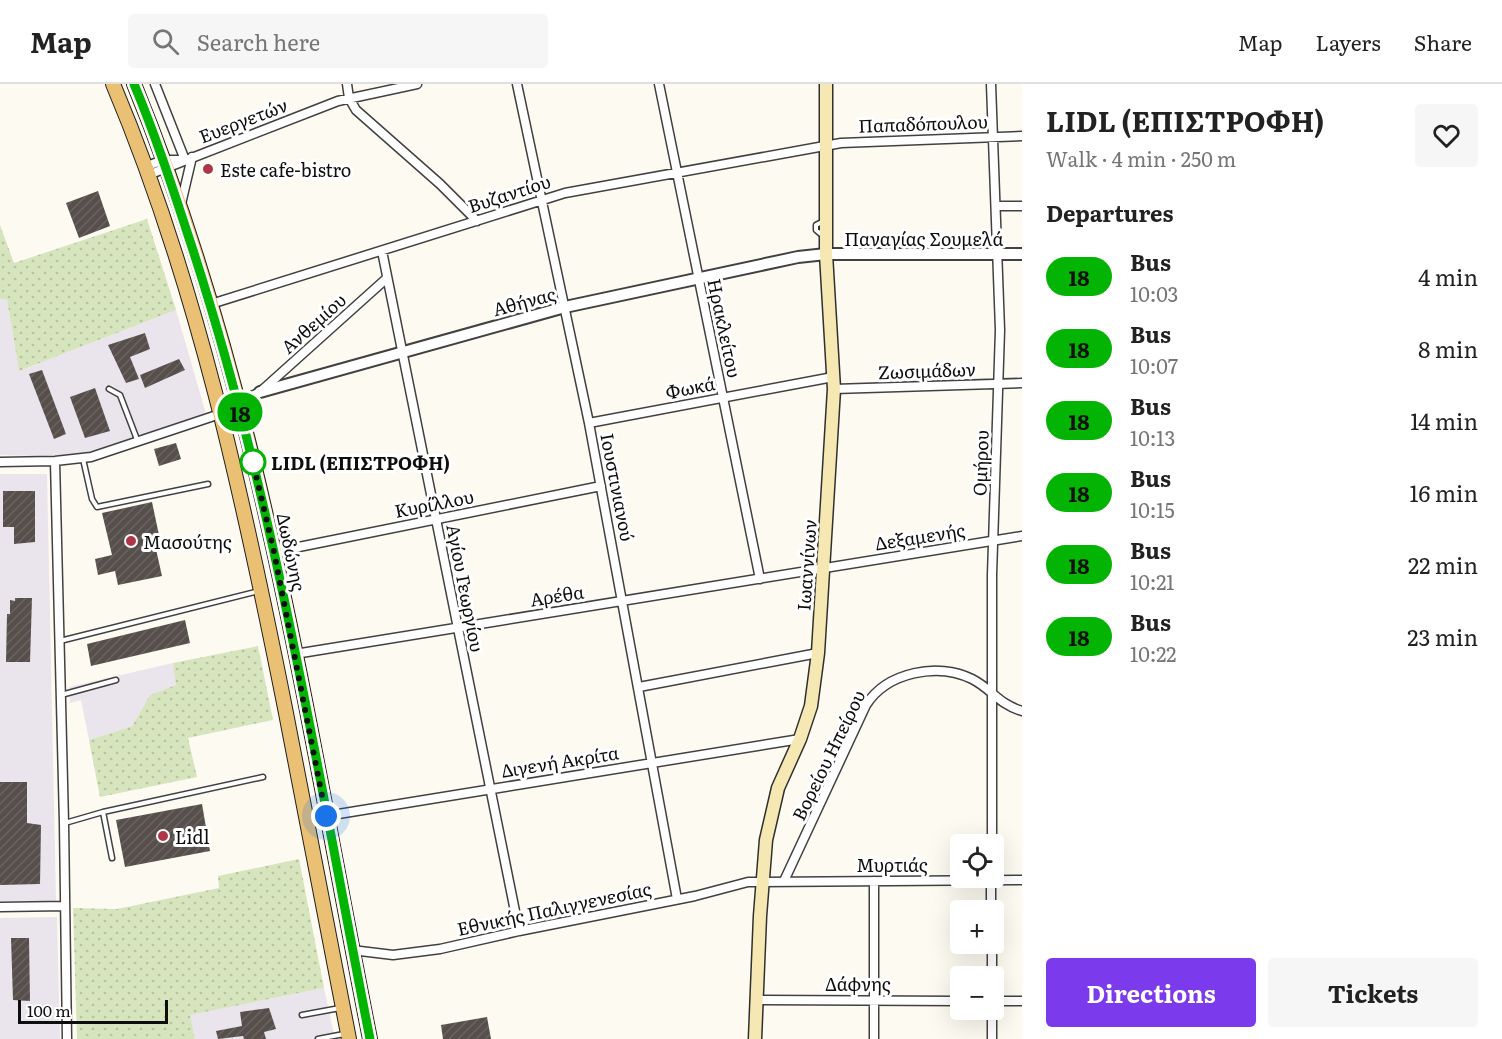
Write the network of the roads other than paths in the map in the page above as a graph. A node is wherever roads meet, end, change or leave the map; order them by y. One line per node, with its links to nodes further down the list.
1 (113, 84): 16 (main road)
2 (134, 84): 15 (main road, Δωδώνης)
3 (155, 84): 14 (street)
4 (347, 84): 10 (street)
5 (417, 84): 10 (street, Ευεργετών)
6 (517, 84): 18 (street, Ιουστινιανού)
7 (659, 84): 17 (street, Ηρακλείτου)
8 (826, 84): 13 (main road, Ιωαννίνων)
9 (991, 84): 11 (street, Ομήρου)
10 (349, 98): 14 (street, Ευεργετών); 22 (street)
11 (992, 136): 12 (street, Παπαδόπουλου); 13 (street, Παπαδόπουλου); 19 (street, Ομήρου)
12 (1022, 136)
13 (825, 145): 17 (street, Βυζαντίου); 24 (main road, Ιωαννίνων)
14 (188, 159): 15 (street, Ευεργετών); 21 (street)
15 (165, 164): 16 (street, Ευεργετών); 21 (main road, Δωδώνης)
16 (147, 171): 39 (main road)
17 (676, 172): 18 (street, Βυζαντίου); 27 (street, Ηρακλείτου)
18 (542, 200): 22 (street, Βυζαντίου); 30 (street, Ιουστινιανού)
19 (996, 206): 20 (street); 25 (street, Ομήρου)
20 (1022, 206)
21 (181, 210): 29 (main road, Δωδώνης)
22 (477, 221): 23 (street, Βυζαντίου)
23 (382, 251): 28 (street, Αγίου Γεωργίου); 29 (street, Βυζαντίου)
24 (826, 254): 25 (street, Παναγίας Σουμελά); 27 (street, Αθήνας); 32 (main road, Ιωαννίνων)
25 (998, 254): 26 (street, Παναγίας Σουμελά); 34 (street, Ομήρου)
26 (1022, 254)
27 (698, 277): 30 (street, Αθήνας); 37 (street, Ηρακλείτου)
28 (387, 278): 31 (street, Αγίου Γεωργίου); 36 (street, Ανθεμίου)
29 (211, 304): 38 (main road, Δωδώνης)
30 (565, 306): 31 (street, Αθήνας); 40 (street, Ιουστινιανού)
31 (402, 351): 36 (street, Αθήνας); 47 (street, Αγίου Γεωργίου)
32 (833, 383): 34 (street, Ζωσιμάδων); 37 (street, Φωκά); 51 (main road, Ιωαννίνων)
33 (1022, 383): 34 (street, Ζωσιμάδων)
34 (999, 384): 49 (street, Ομήρου)
35 (109, 389): 41 (lane)
36 (260, 392): 38 (street, Αθήνας)
37 (722, 397): 40 (street, Φωκά); 52 (street, Ηρακλείτου)
38 (238, 403): 50 (main road, Δωδώνης)
39 (220, 414): 41 (street); 53 (main road)
40 (589, 423): 46 (street, Ιουστινιανού)
41 (138, 442): 42 (street)
42 (83, 458): 43 (street); 45 (lane)
43 (55, 461): 44 (street); 56 (street)
44 (0, 462)
45 (208, 484)
46 (601, 486): 47 (street, Κυρίλλου); 54 (street, Ιουστινιανού)
47 (436, 520): 50 (street, Κυρίλλου); 55 (street, Αγίου Γεωργίου)
48 (1022, 536): 49 (street, Δεξαμενής)
49 (993, 540): 51 (street, Δεξαμενής); 61 (street, Ομήρου)
50 (274, 552): 58 (main road, Δωδώνης)
51 (824, 568): 52 (street, Αρέθα); 57 (main road, Ιωαννίνων)
52 (760, 579): 54 (street, Αρέθα)
53 (261, 591): 56 (lane); 89 (main road)
54 (623, 601): 55 (street, Αρέθα); 60 (street, Ιουστινιανού)
55 (458, 628): 58 (street, Αρέθα); 67 (street, Αγίου Γεωργίου)
56 (59, 641): 62 (street)
57 (818, 653): 60 (street); 64 (main road, Ιωαννίνων)
58 (295, 654): 69 (main road, Δωδώνης)
59 (116, 680): 62 (lane)
60 (639, 687): 65 (street, Ιουστινιανού)
61 (991, 692): 63 (street, Βορείου Ηπείρου); 71 (street, Ομήρου); 77 (street, Βορείου Ηπείρου)
62 (61, 695): 70 (street)
63 (1022, 711)
64 (800, 739): 65 (street, Διγενή Ακρίτα); 76 (main road, Ιωαννίνων)
65 (653, 763): 67 (street, Διγενή Ακρίτα); 79 (street, Ιουστινιανού)
66 (263, 777): 68 (lane)
67 (490, 789): 69 (street, Διγενή Ακρίτα); 82 (street, Αγίου Γεωργίου)
68 (103, 812): 70 (lane); 72 (lane)
69 (326, 816): 83 (main road, Δωδώνης)
70 (64, 823): 80 (street)
71 (992, 834)
72 (112, 858)
73 (1004, 879): 75 (street, Μυρτιάς)
74 (950, 880): 78 (street, Μυρτιάς)
75 (1022, 880)
76 (762, 881): 77 (street, Μυρτιάς); 79 (street, Εθνικής Παλιγγενεσίας); 84 (main road, Ιωαννίνων)
77 (784, 881): 78 (street, Μυρτιάς)
78 (874, 881): 85 (street)
79 (677, 899): 82 (street, Εθνικής Παλιγγενεσίας)
80 (65, 906): 81 (street); 93 (street)
81 (0, 907)
82 (519, 931): 83 (street, Εθνικής Παλιγγενεσίας)
83 (352, 950): 95 (main road, Δωδώνης)
84 (756, 1000): 85 (street, Δάφνης); 96 (main road, Ιωαννίνων)
85 (874, 1000): 86 (street, Δάφνης); 97 (street)
86 (950, 1001)
87 (1004, 1001): 88 (street)
88 (1022, 1001)
89 (343, 1007): 90 (lane); 92 (main road)
90 (302, 1015)
91 (992, 1020): 98 (street)
92 (349, 1036): 94 (lane)
93 (67, 1039)
94 (318, 1039)
95 (370, 1039)
96 (755, 1039)
97 (874, 1039)
98 (992, 1039)

